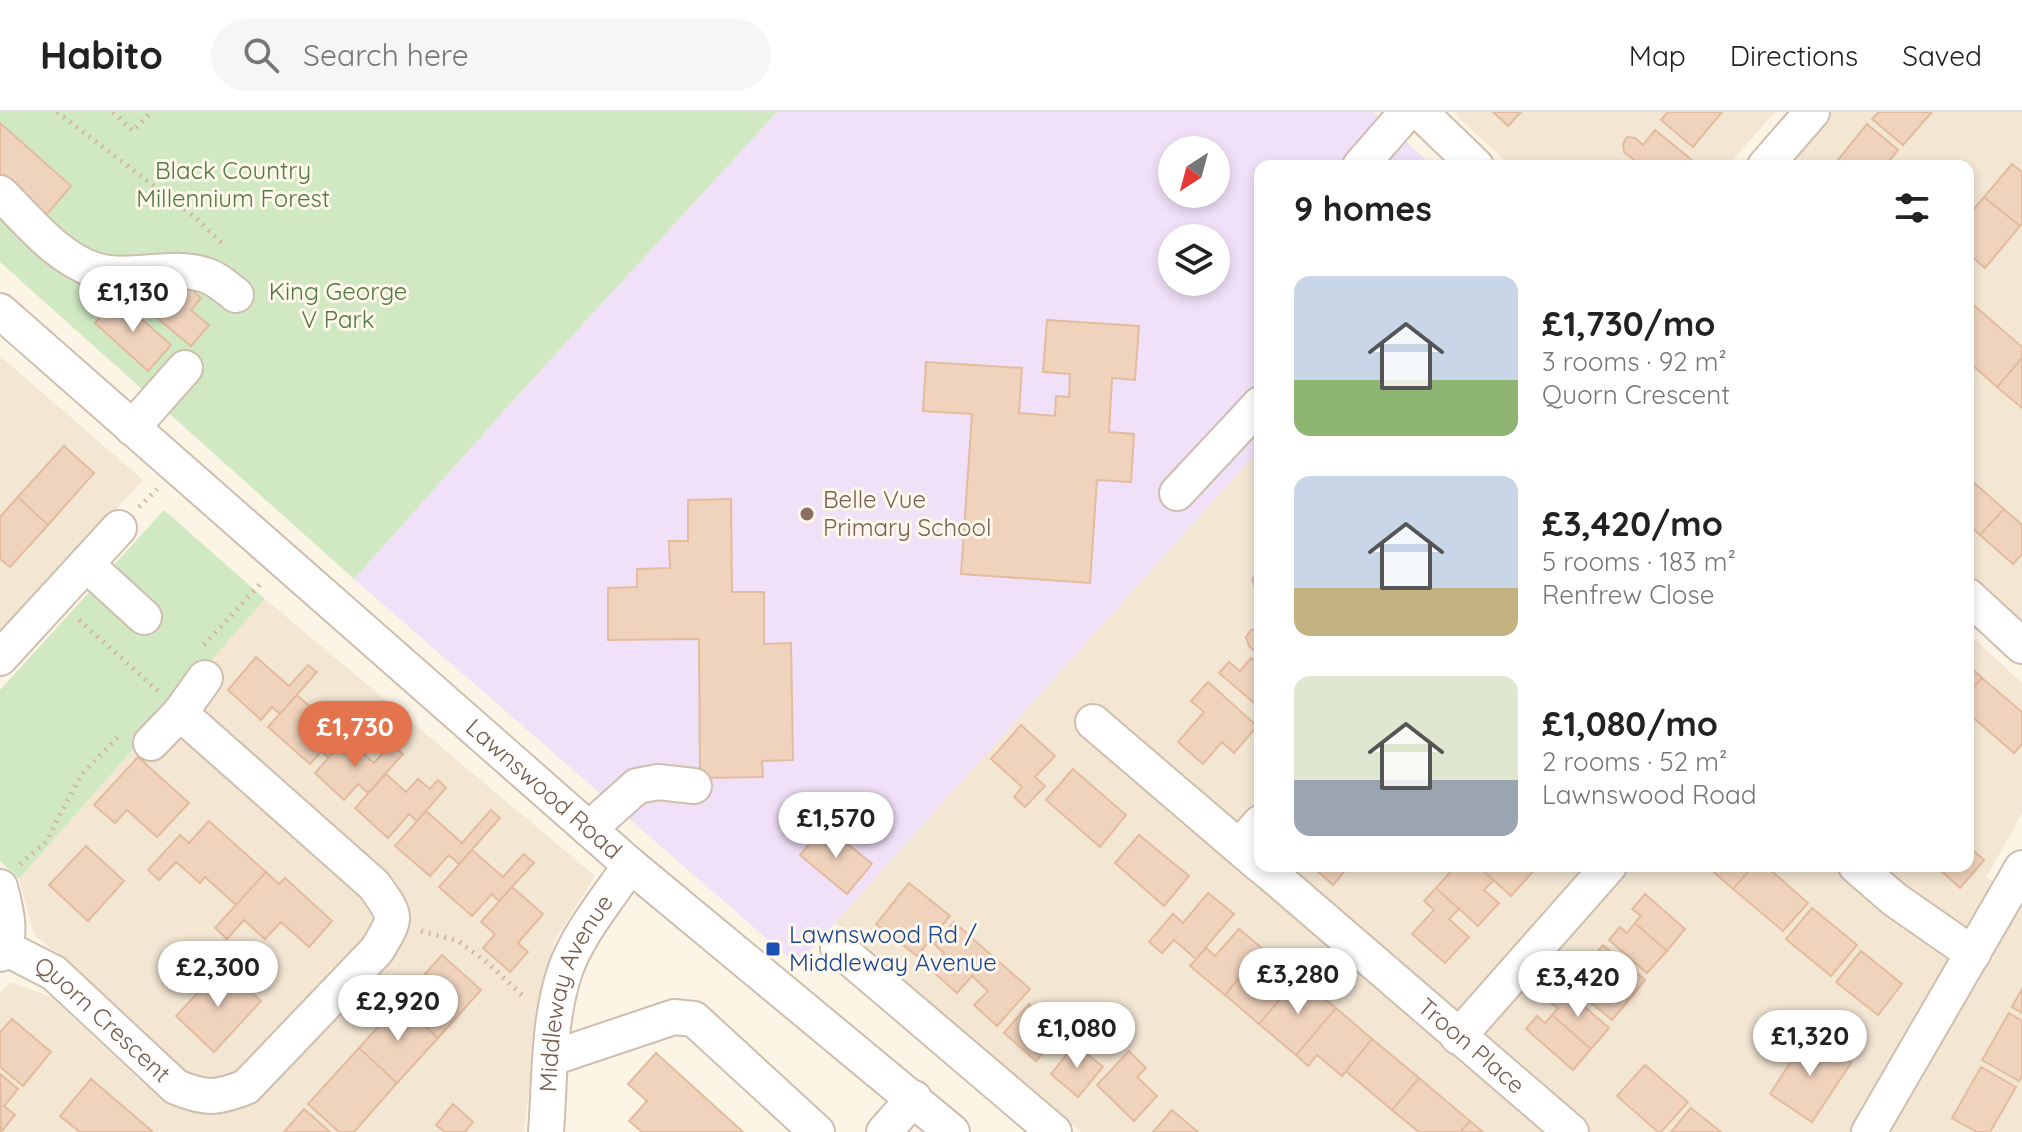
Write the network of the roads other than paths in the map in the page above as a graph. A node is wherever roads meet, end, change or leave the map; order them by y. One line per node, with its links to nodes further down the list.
1 (1407, 112): 4 (street)
2 (1420, 112): 5 (street)
3 (1812, 112): 6 (street)
4 (1365, 160)
5 (1470, 160)
6 (1770, 160)
7 (0, 193): 8 (street)
8 (236, 295)
9 (0, 311): 12 (street, Lawnswood Road)
10 (185, 368): 12 (street)
11 (1254, 410): 13 (street)
12 (132, 428): 25 (street, Lawnswood Road)
13 (1177, 493)
14 (119, 528): 15 (street)
15 (86, 564): 17 (street); 19 (street)
16 (1974, 602): 18 (street)
17 (144, 617)
18 (2022, 646)
19 (0, 658)
20 (205, 678): 21 (street)
21 (170, 703): 23 (street); 34 (street, Quorn Crescent)
22 (1093, 722): 26 (street, Troon Place)
23 (151, 743)
24 (694, 786): 25 (street)
25 (589, 829): 27 (street, Lawnswood Road)
26 (1254, 849)
27 (630, 865): 37 (street, Middleway Avenue); 38 (street, Lawnswood Road)
28 (2022, 868): 35 (street)
29 (1279, 872): 36 (street, Troon Place)
30 (1604, 872): 36 (street)
31 (1863, 872): 35 (street)
32 (0, 887): 34 (street)
33 (838, 948): 43 (street)
34 (3, 951)
35 (1973, 954): 45 (street)
36 (1458, 1037): 44 (street, Troon Place)
37 (553, 1042): 39 (street, Middleway Avenue); 40 (street)
38 (914, 1098): 41 (street); 42 (street, Lawnswood Road)
39 (546, 1132)
40 (817, 1132)
41 (884, 1132)
42 (952, 1132)
43 (1054, 1132)
44 (1571, 1132)
45 (1869, 1132)

